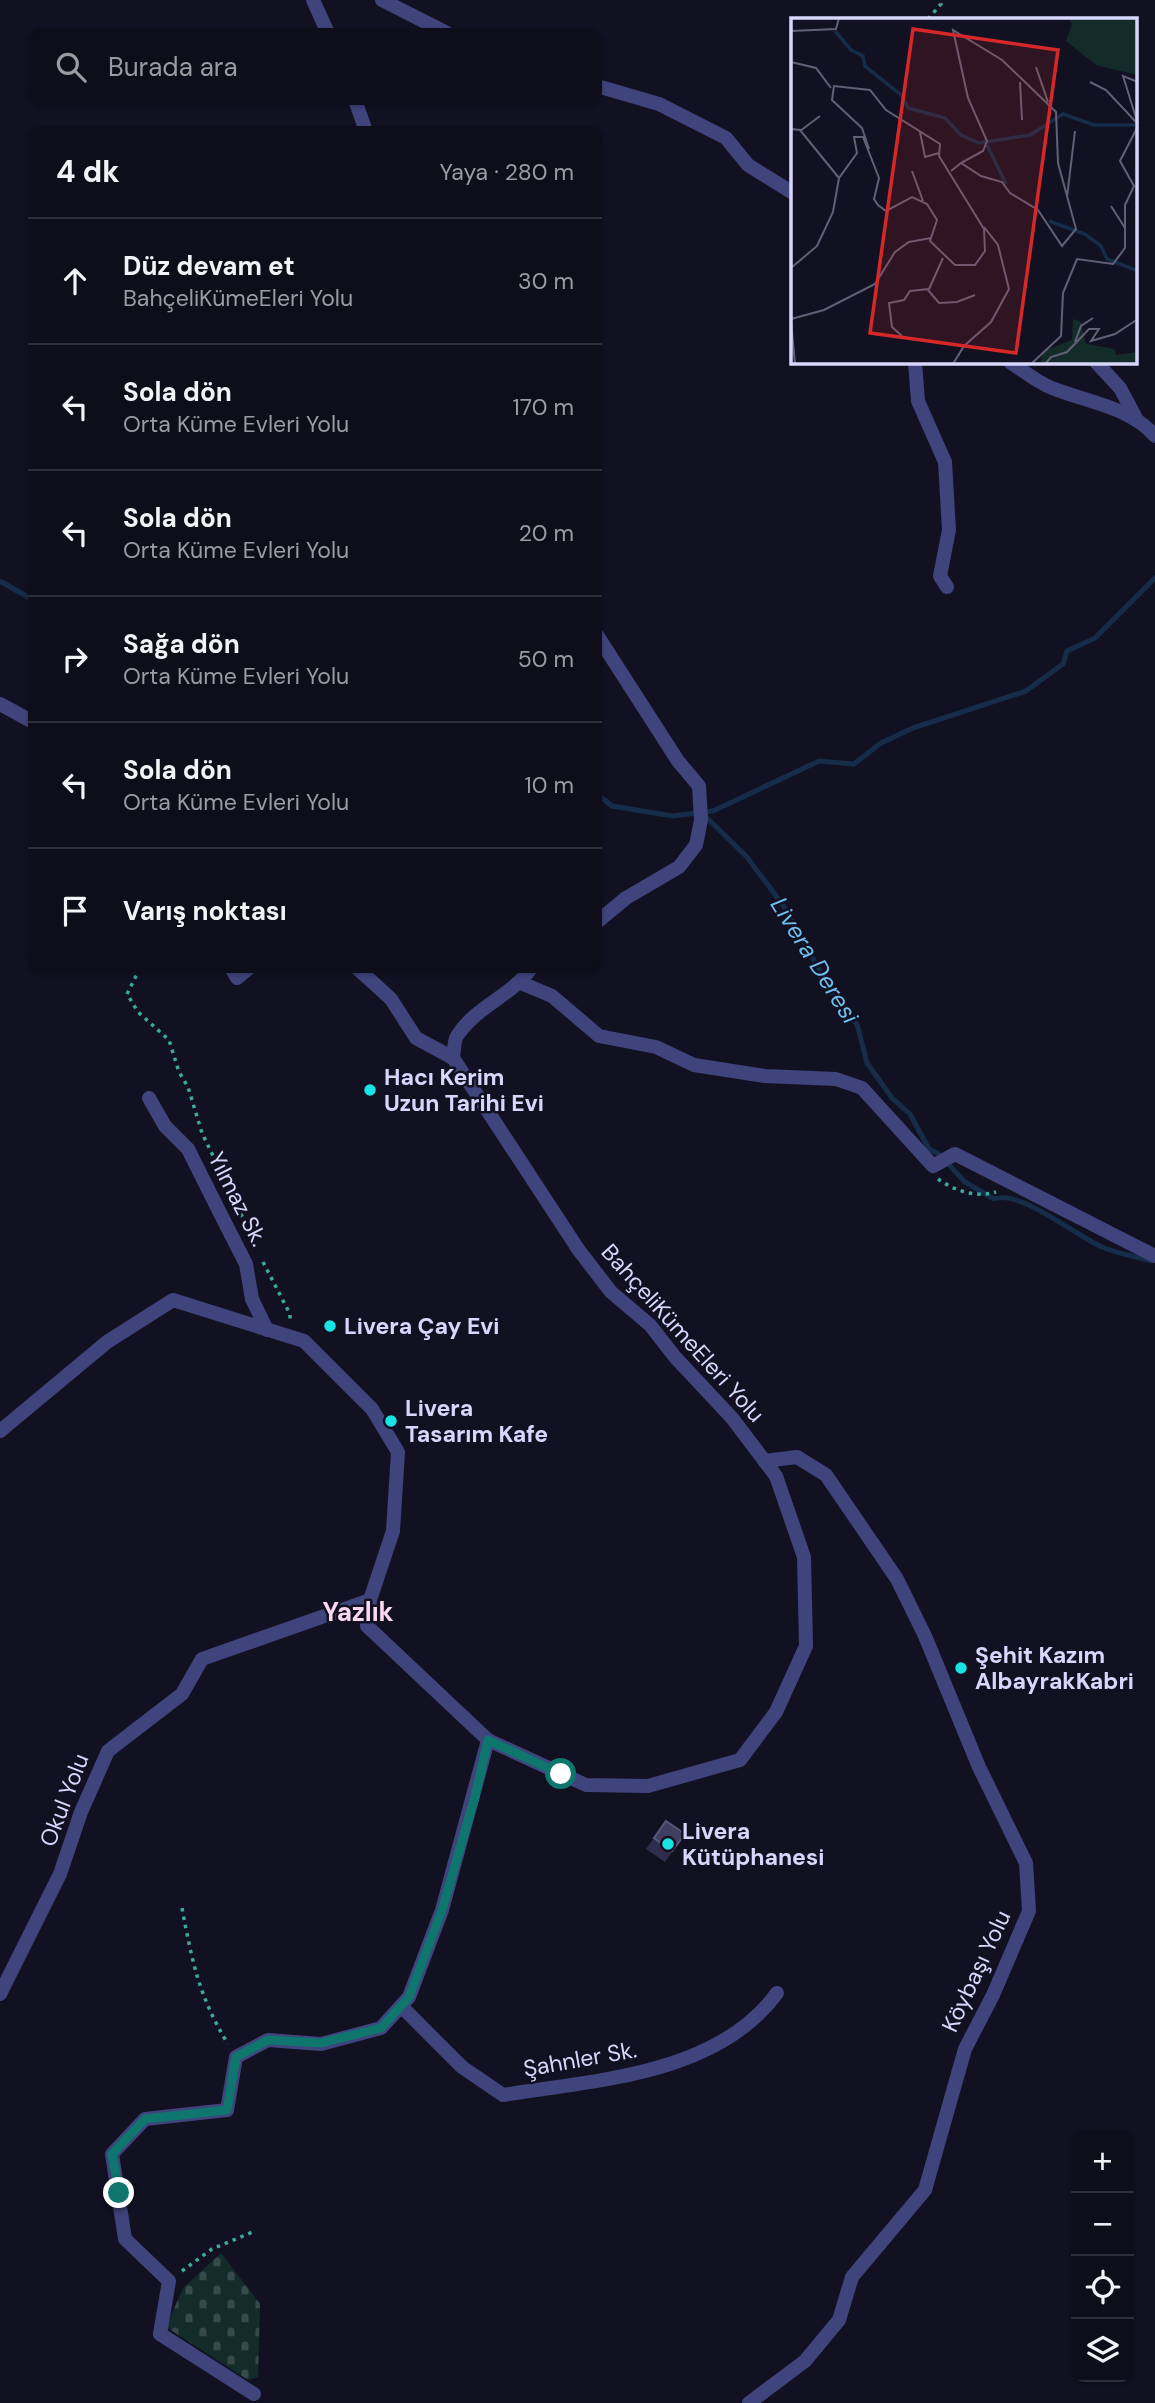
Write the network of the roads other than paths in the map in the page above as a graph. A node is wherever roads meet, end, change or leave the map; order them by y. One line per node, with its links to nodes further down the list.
1 (313, 0): 3 (street)
2 (382, 0): 4 (street)
3 (326, 28)
4 (437, 28)
5 (602, 87): 8 (street)
6 (357, 105): 7 (street)
7 (364, 126)
8 (791, 192)
9 (915, 364): 14 (street)
10 (1013, 364): 12 (street)
11 (1098, 364): 12 (street)
12 (1137, 420): 13 (street)
13 (1155, 436)
14 (947, 587)
15 (602, 643): 18 (street)
16 (0, 704): 17 (street)
17 (28, 719)
18 (602, 918)
19 (362, 973): 22 (street, BahçeliKümeEleri Yolu)
20 (528, 973): 21 (street)
21 (521, 983): 22 (street); 24 (street)
22 (453, 1058): 27 (street, BahçeliKümeEleri Yolu)
23 (149, 1098): 25 (street, Yılmaz Sk.)
24 (1155, 1256)
25 (267, 1330): 26 (street, BahçeliKümeEleri Yolu); 28 (street, BahçeliKümeEleri Yolu)
26 (0, 1432)
27 (764, 1461): 29 (street, BahçeliKümeEleri Yolu); 34 (street, Köybaşı Yolu)
28 (370, 1600): 29 (street, BahçeliKümeEleri Yolu); 31 (street, Okul Yolu)
29 (488, 1740): 32 (street)
30 (777, 1993): 32 (street, Şahnler Sk.)
31 (0, 1994)
32 (401, 2006): 33 (street)
33 (254, 2394)
34 (749, 2403)

